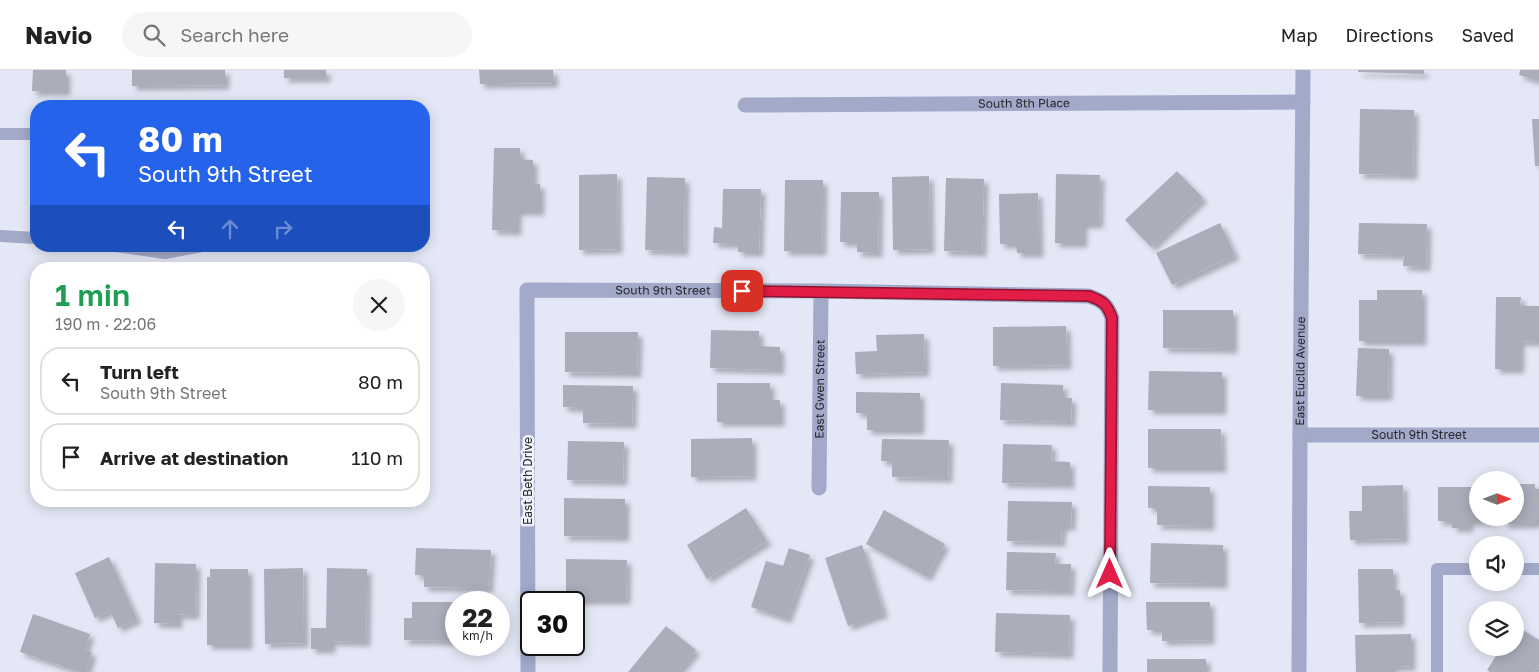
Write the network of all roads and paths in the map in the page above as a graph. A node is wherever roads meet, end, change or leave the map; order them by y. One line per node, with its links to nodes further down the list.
1 (1303, 70): 2 (street, East Euclid Avenue)
2 (1303, 102): 3 (street, South 8th Place); 10 (street, East Euclid Avenue)
3 (745, 105)
4 (0, 134): 5 (lane)
5 (30, 134)
6 (0, 236): 7 (lane)
7 (30, 238)
8 (527, 290): 9 (street, South 9th Street); 16 (street, East Beth Drive)
9 (821, 291): 12 (street, East Gwen Street); 17 (street, South 9th Street)
10 (1300, 434): 11 (street, South 9th Street); 18 (street, East Euclid Avenue)
11 (1539, 435)
12 (819, 488)
13 (1469, 569): 19 (lane)
14 (1524, 569): 15 (lane)
15 (1539, 569)
16 (528, 672)
17 (1110, 672)
18 (1300, 672)
19 (1437, 672)

